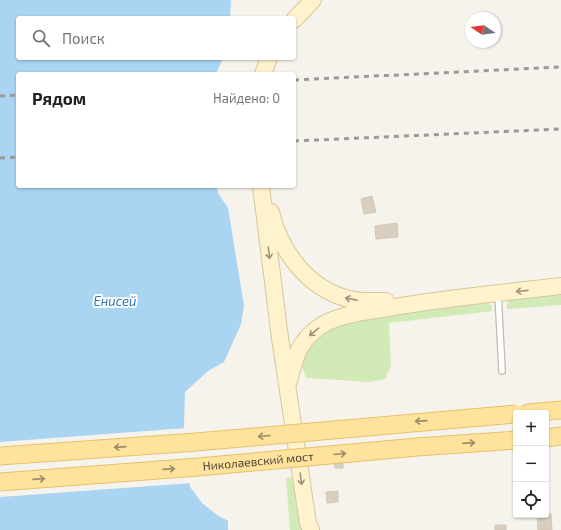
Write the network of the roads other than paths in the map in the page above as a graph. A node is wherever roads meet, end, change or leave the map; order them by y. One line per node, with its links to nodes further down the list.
1 (313, 0): 2 (main road)
2 (296, 18)
3 (268, 60): 4 (main road)
4 (264, 72)
5 (261, 188): 11 (main road, one-way to 11)
6 (265, 188): 9 (main road, one-way to 6)
7 (561, 286): 8 (main road, one-way to 8)
8 (498, 293): 9 (main road); 10 (lane)
9 (417, 303): 11 (main road, one-way to 11)
10 (502, 372)
11 (288, 385): 20 (main road, one-way to 20)
12 (561, 410): 13 (main road)
13 (549, 411)
14 (513, 414): 18 (main road, one-way to 18, bridge)
15 (561, 436): 16 (main road)
16 (549, 438)
17 (513, 440): 19 (main road, Николаевский мост, one-way to 17, bridge)
18 (0, 456)
19 (0, 482)
20 (311, 530)

